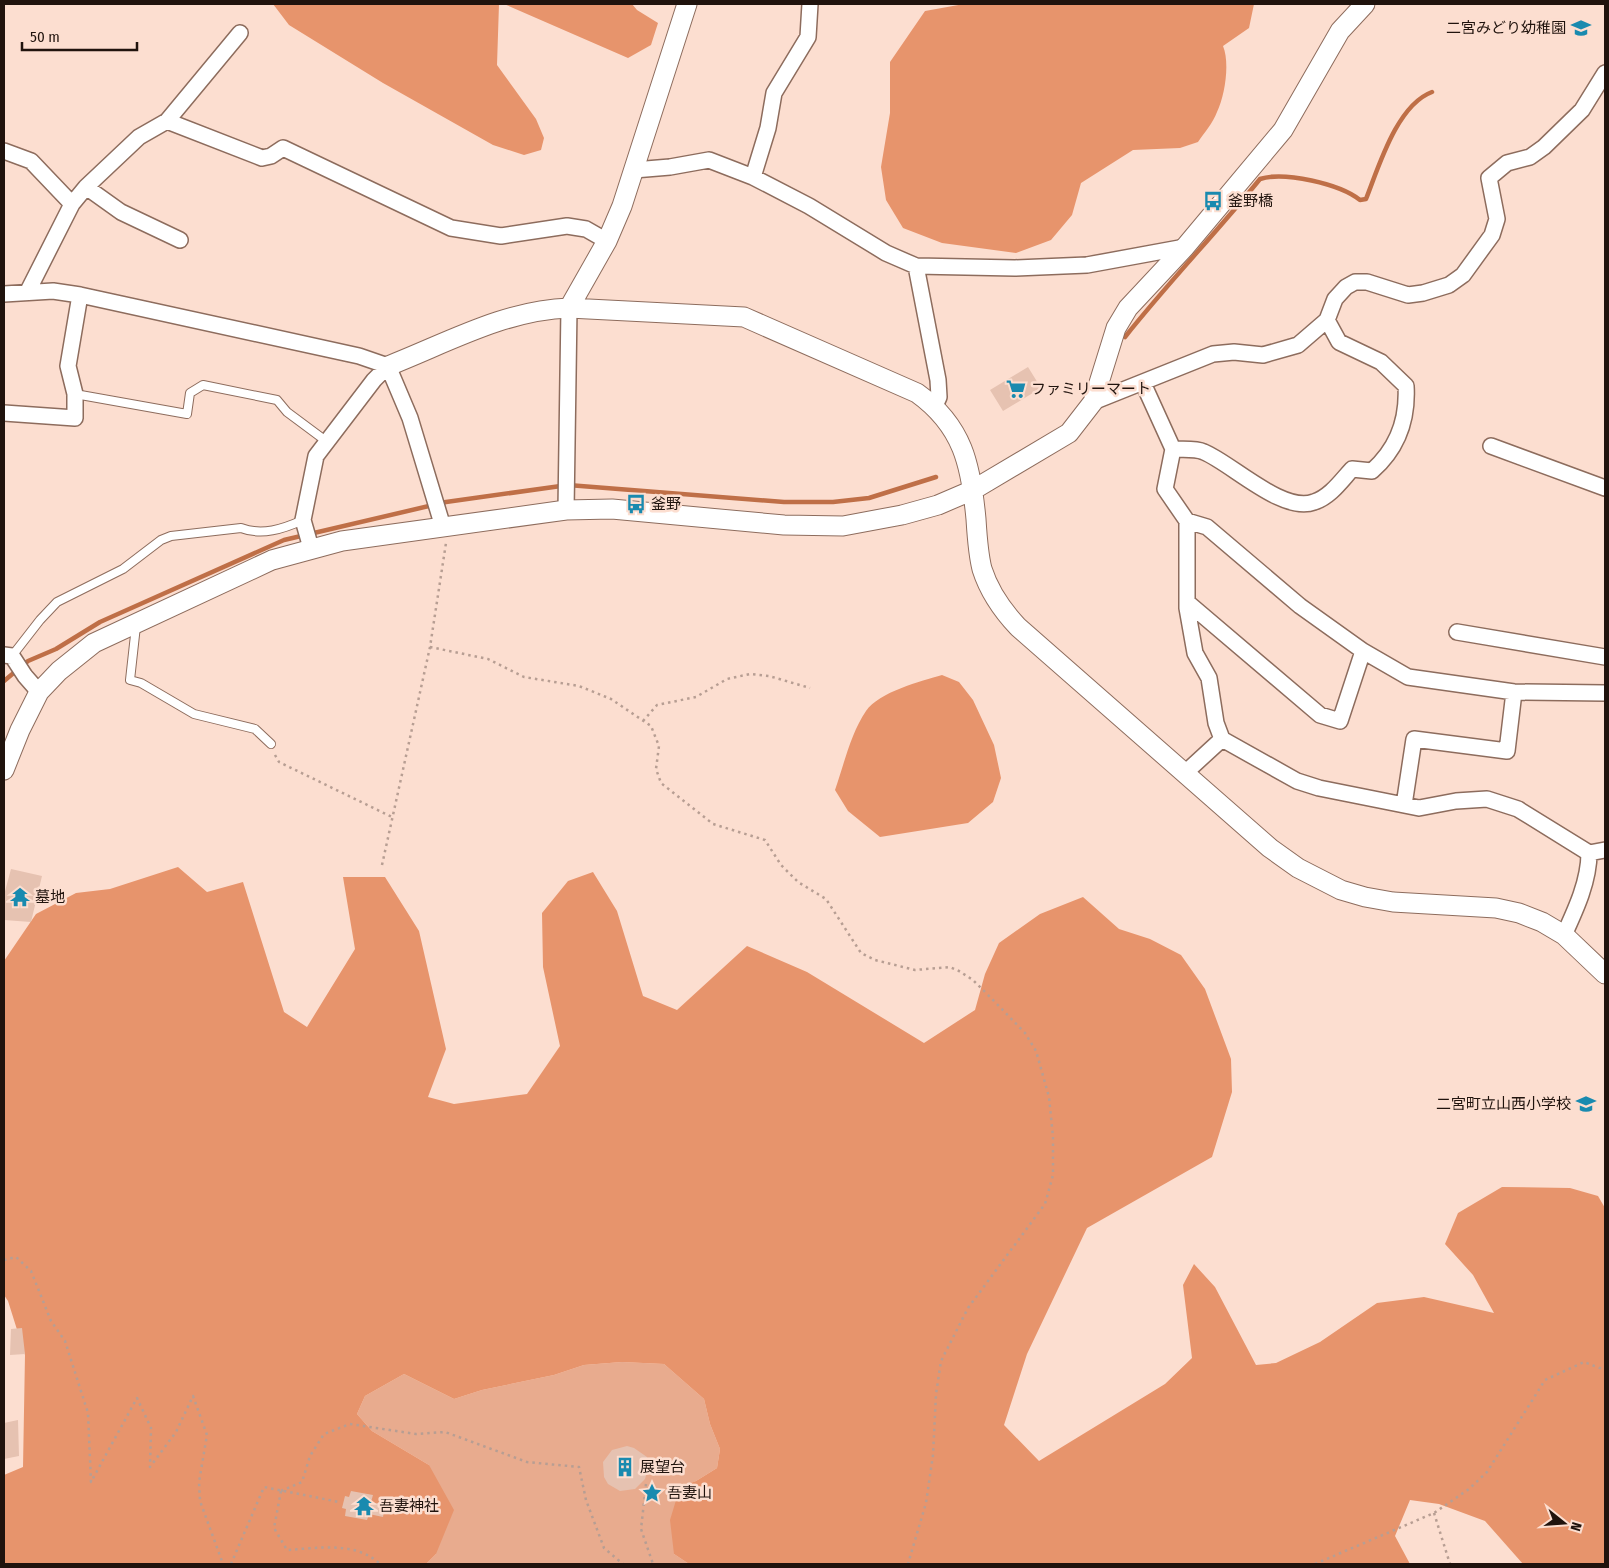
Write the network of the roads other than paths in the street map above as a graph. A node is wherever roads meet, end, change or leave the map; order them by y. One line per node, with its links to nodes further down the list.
1 (687, 4): 8 (street)
2 (810, 4): 9 (street)
3 (1365, 4): 14 (street)
4 (240, 33): 6 (street)
5 (1605, 73): 20 (street)
6 (167, 121): 10 (street); 13 (street)
7 (4, 150): 11 (street)
8 (634, 170): 9 (street); 13 (street)
9 (753, 177): 15 (street)
10 (86, 187): 11 (street); 12 (street)
11 (72, 204): 16 (street)
12 (180, 240)
13 (607, 241): 19 (street)
14 (1185, 247): 15 (street); 24 (street)
15 (916, 266): 25 (street)
16 (28, 291): 17 (street); 18 (street)
17 (4, 294)
18 (80, 295): 21 (street); 23 (street)
19 (569, 308): 21 (street); 25 (street); 32 (street)
20 (1327, 320): 22 (street); 29 (street)
21 (388, 366): 27 (street); 34 (street)
22 (1143, 383): 24 (street); 29 (street)
23 (75, 394): 26 (street); 27 (lane)
24 (1093, 402): 31 (street)
25 (935, 406): 31 (street)
26 (4, 413)
27 (326, 441): 35 (street)
28 (1491, 446): 30 (street)
29 (1173, 449): 33 (street)
30 (1605, 488)
31 (973, 490): 32 (street); 48 (street)
32 (566, 505): 34 (street)
33 (1187, 521): 36 (street); 39 (street)
34 (442, 523): 35 (street)
35 (307, 534): 37 (street); 40 (lane)
36 (1187, 602): 39 (street); 45 (street)
37 (137, 623): 42 (street); 46 (lane)
38 (1457, 632): 41 (street)
39 (1363, 651): 43 (street)
40 (10, 657): 42 (street)
41 (1605, 658)
42 (39, 692): 47 (street)
43 (1514, 692): 44 (street); 49 (street)
44 (1605, 693)
45 (1222, 739): 48 (street); 49 (street)
46 (271, 744)
47 (4, 770)
48 (1185, 772): 52 (street)
49 (1404, 805): 51 (street)
50 (1605, 850): 51 (street)
51 (1589, 853): 52 (street)
52 (1564, 935): 53 (street)
53 (1605, 974)

